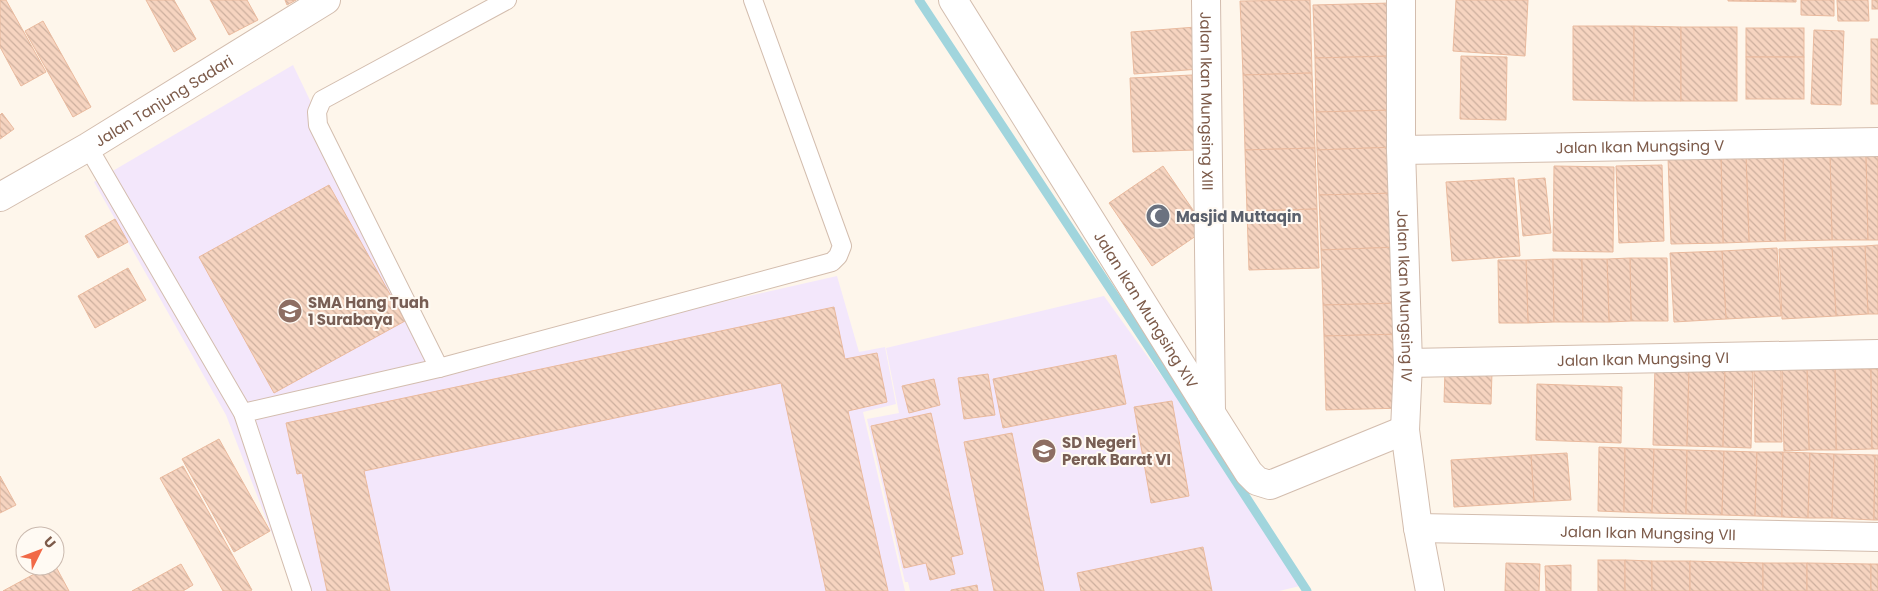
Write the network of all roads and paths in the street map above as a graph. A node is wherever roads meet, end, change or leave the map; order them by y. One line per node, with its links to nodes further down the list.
1 (326, 0): 9 (street, Jalan Tanjung Sadari)
2 (507, 0): 7 (lane)
3 (753, 0): 14 (lane)
4 (953, 0): 16 (street, Jalan Ikan Mungsing XIV)
5 (1206, 0): 16 (street, Jalan Ikan Mungsing XIII)
6 (1401, 0): 10 (street, Jalan Ikan Mungsing IV)
7 (476, 7): 14 (lane)
8 (1878, 142): 10 (street, Jalan Ikan Mungsing V)
9 (88, 147): 11 (street, Jalan Tanjung Sadari); 15 (lane)
10 (1401, 150): 13 (street, Jalan Ikan Mungsing IV)
11 (0, 197)
12 (1878, 354): 13 (street, Jalan Ikan Mungsing VI)
13 (1408, 362): 17 (street, Jalan Ikan Mungsing IV)
14 (439, 368): 15 (lane)
15 (243, 413): 20 (lane)
16 (1211, 414): 17 (street, Jalan Ikan Mungsing XIV)
17 (1405, 430): 18 (street, Jalan Ikan Mungsing IV)
18 (1418, 528): 19 (street, Jalan Ikan Mungsing VII); 21 (street, Jalan Ikan Mungsing IV)
19 (1878, 537)
20 (302, 591)
21 (1430, 591)

